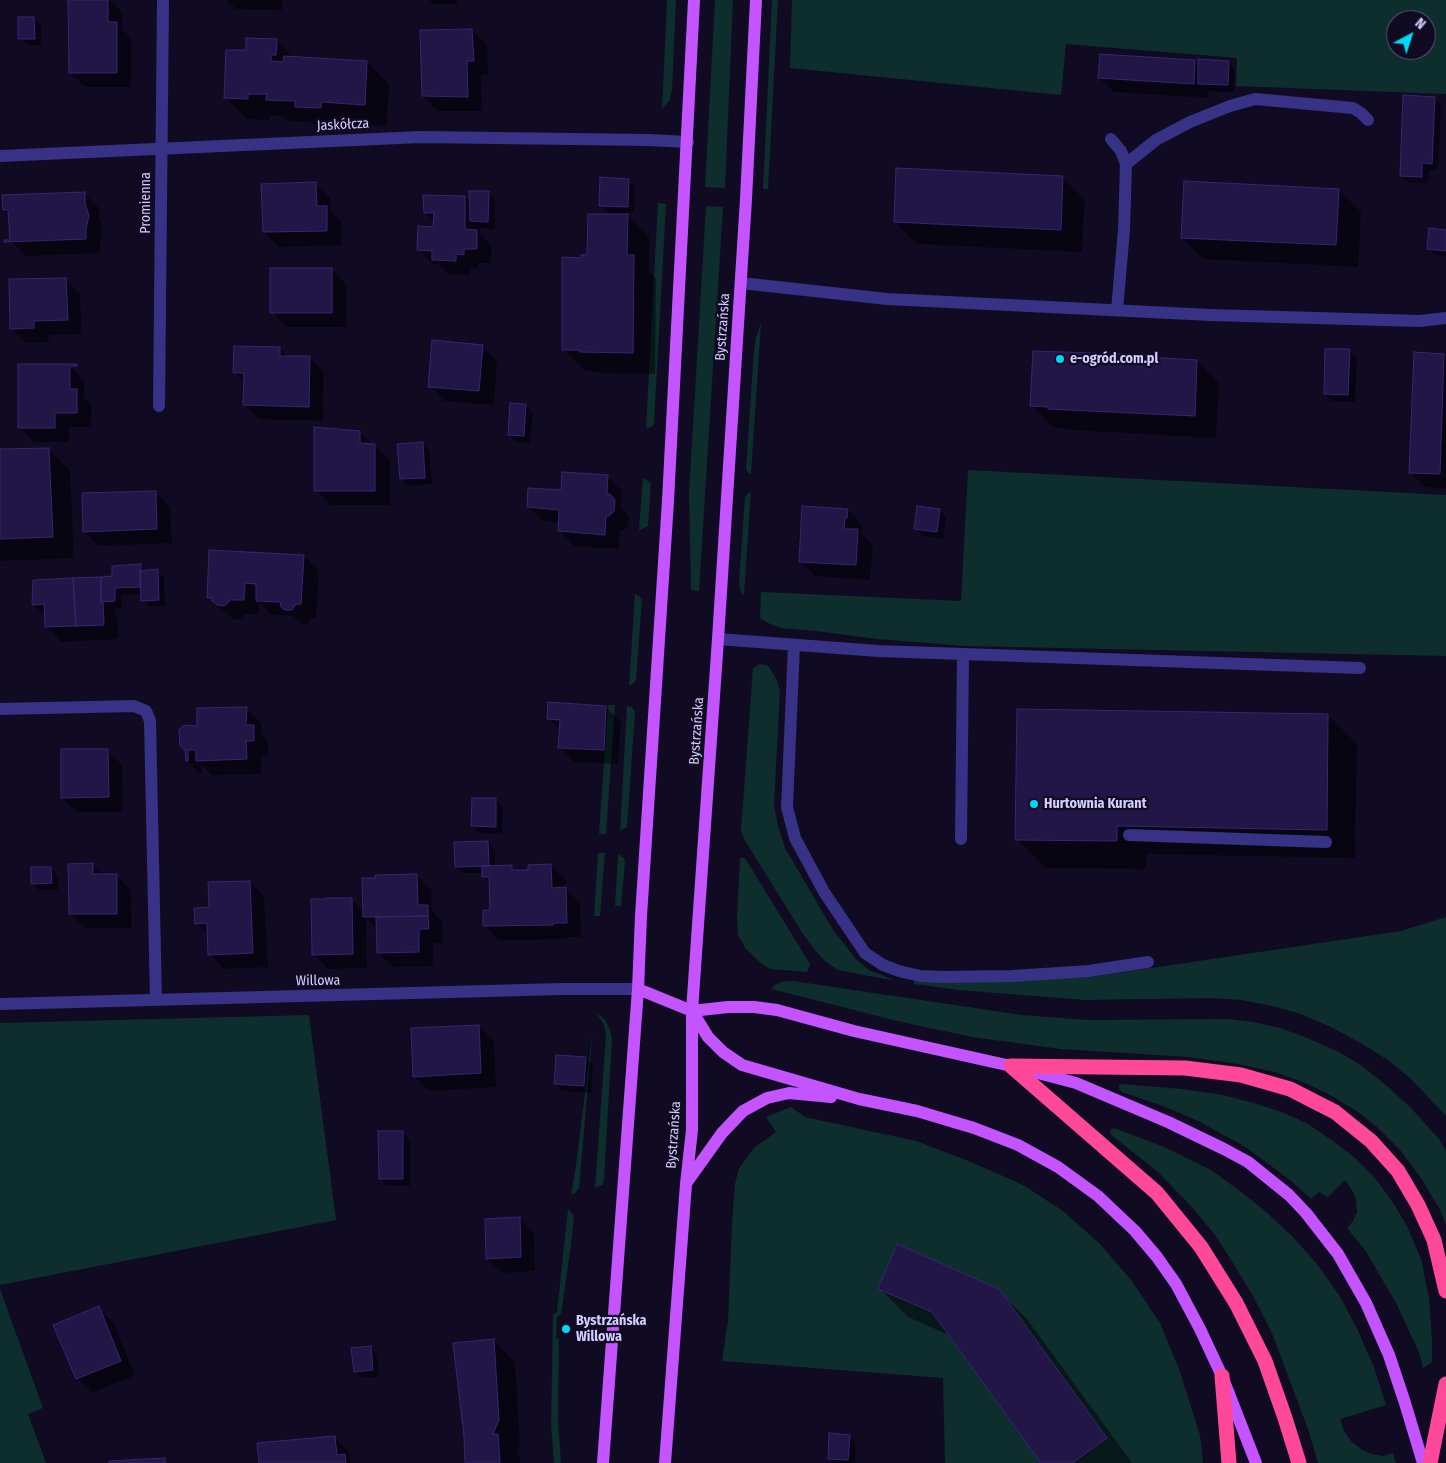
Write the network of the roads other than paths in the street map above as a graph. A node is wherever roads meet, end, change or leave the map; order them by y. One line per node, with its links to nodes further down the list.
1 (163, 0): 7 (street, Promienna)
2 (694, 0): 6 (main road)
3 (756, 0): 10 (main road, Bystrzańska)
4 (1368, 120): 9 (street)
5 (1111, 140): 9 (street)
6 (688, 142): 7 (street, Jaskółcza); 23 (main road)
7 (161, 149): 8 (street, Jaskółcza); 13 (street, Promienna)
8 (0, 156)
9 (1126, 164): 11 (street)
10 (741, 283): 11 (street); 14 (main road, Bystrzańska)
11 (1117, 310): 12 (street)
12 (1446, 318)
13 (159, 406)
14 (718, 639): 15 (street); 26 (main road, Bystrzańska)
15 (794, 645): 16 (street); 22 (street)
16 (963, 654): 17 (street); 20 (street)
17 (1360, 668)
18 (0, 709): 24 (street)
19 (1129, 835): 21 (street)
20 (961, 839)
21 (1326, 842)
22 (1148, 962)
23 (638, 989): 24 (street, Willowa); 26 (main road); 33 (main road)
24 (156, 1000): 25 (street, Willowa)
25 (0, 1004)
26 (692, 1011): 27 (main road); 28 (main road); 29 (main road, Bystrzańska)
27 (1011, 1066): 30 (highway); 37 (highway); 38 (main road)
28 (859, 1099): 29 (main road); 31 (main road)
29 (686, 1184): 34 (main road, Bystrzańska)
30 (1446, 1291)
31 (1222, 1376): 35 (highway); 36 (main road)
32 (1446, 1384): 39 (highway)
33 (603, 1463)
34 (665, 1463)
35 (1229, 1463)
36 (1256, 1463)
37 (1299, 1463)
38 (1423, 1463)
39 (1430, 1463)

